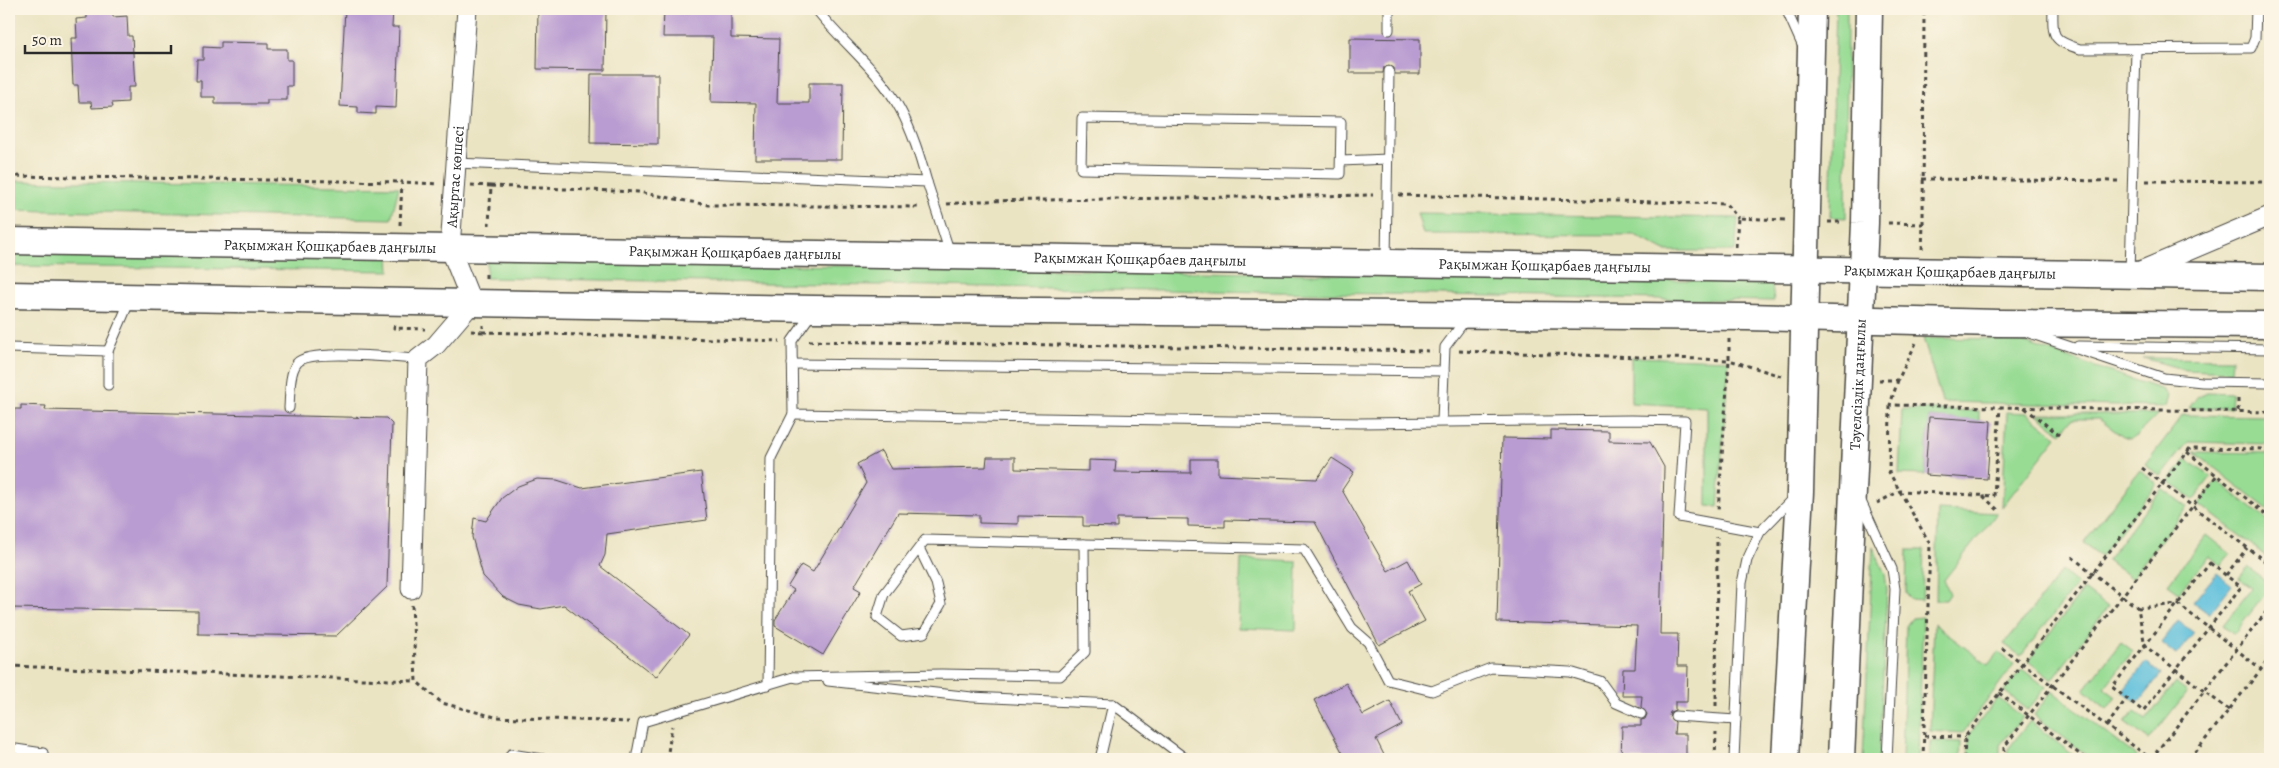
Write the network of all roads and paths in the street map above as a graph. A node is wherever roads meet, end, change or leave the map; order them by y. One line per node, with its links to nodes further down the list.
1 (467, 9): 16 (street, Ақыртас көшесі)
2 (816, 9): 21 (lane)
3 (1390, 9): 10 (lane)
4 (1786, 9): 12 (lane)
5 (1812, 9): 12 (main road)
6 (1869, 9): 39 (main road, Тәуелсіздік даңғылы)
7 (1924, 9): 18 (path)
8 (2053, 9): 11 (lane)
9 (2256, 9): 11 (lane)
10 (1389, 30)
11 (2136, 49): 19 (lane)
12 (1810, 63): 40 (main road)
13 (1389, 71): 14 (lane)
14 (1388, 159): 15 (lane); 24 (lane)
15 (1341, 161): 15 (lane)
16 (456, 163): 21 (lane); 34 (street, Ақыртас көшесі)
17 (9, 176): 20 (path)
18 (1922, 179): 19 (path); 32 (path)
19 (2134, 181): 22 (path); 41 (lane)
20 (402, 182)
21 (927, 182): 25 (lane)
22 (2270, 182)
23 (491, 186): 25 (path)
24 (1387, 194): 25 (path); 27 (path); 38 (lane)
25 (936, 205): 37 (lane)
26 (2270, 216): 41 (street)
27 (1738, 218): 28 (path); 36 (path)
28 (1788, 220)
29 (1825, 222): 30 (path)
30 (1848, 223)
31 (1885, 223): 32 (path)
32 (1923, 224): 35 (path)
33 (9, 242): 34 (main road, Рақымжан Қошқарбаев даңғылы)
34 (450, 248): 37 (main road, Рақымжан Қошқарбаев даңғылы); 45 (street, Ақыртас көшесі)
35 (1922, 250)
36 (1735, 251)
37 (951, 256): 38 (main road, Рақымжан Қошқарбаев даңғылы)
38 (1386, 263): 40 (main road, Рақымжан Қошқарбаев даңғылы)
39 (1863, 269): 40 (main road, Рақымжан Қошқарбаев даңғылы); 41 (main road, Рақымжан Қошқарбаев даңғылы); 49 (main road, Тәуелсіздік даңғылы)
40 (1805, 270): 48 (main road)
41 (2130, 274): 42 (main road, Рақымжан Қошқарбаев даңғылы)
42 (2270, 277)
43 (9, 295): 44 (main road)
44 (131, 297): 45 (main road); 59 (lane)
45 (472, 303): 46 (main road); 61 (street)
46 (815, 309): 47 (main road); 55 (lane)
47 (1469, 315): 48 (main road); 60 (lane)
48 (1805, 318): 49 (main road); 85 (main road)
49 (1861, 319): 50 (main road); 82 (main road, Тәуелсіздік даңғылы)
50 (1998, 323): 51 (main road); 56 (lane)
51 (2270, 325)
52 (1730, 330): 62 (path)
53 (483, 332): 55 (path)
54 (1919, 336): 67 (path)
55 (792, 341): 60 (path); 63 (lane)
56 (2068, 346): 58 (lane); 68 (lane)
57 (9, 348): 59 (lane)
58 (2270, 349)
59 (108, 351): 69 (lane)
60 (1444, 351): 62 (path); 64 (lane)
61 (418, 359): 73 (lane); 102 (street)
62 (1729, 360): 65 (path); 93 (path)
63 (792, 364): 64 (lane); 75 (lane)
64 (1444, 372): 76 (lane)
65 (1784, 377)
66 (1878, 380): 67 (path)
67 (1898, 380): 70 (path)
68 (2270, 383)
69 (108, 385)
70 (1890, 405): 71 (path); 84 (path)
71 (2000, 407): 72 (path); 87 (path)
72 (2025, 407): 74 (path); 77 (path)
73 (289, 408)
74 (2270, 412)
75 (793, 414): 76 (lane); 118 (lane)
76 (1442, 421): 93 (lane)
77 (2059, 435)
78 (2270, 449): 79 (path)
79 (2187, 452): 81 (path); 83 (path)
80 (2142, 468): 83 (path)
81 (2217, 475): 89 (path); 92 (path)
82 (1852, 482): 90 (lane); 146 (main road, Тәуелсіздік даңғылы)
83 (2163, 483): 89 (path); 100 (path)
84 (1900, 491): 86 (path); 90 (path); 133 (path)
85 (1800, 492): 94 (lane); 145 (main road)
86 (1982, 495): 87 (path); 88 (path)
87 (1994, 496): 88 (path)
88 (1994, 506): 91 (path)
89 (2193, 506): 97 (path); 103 (path)
90 (1865, 510): 147 (lane)
91 (1999, 511)
92 (2270, 517)
93 (1717, 523): 94 (lane); 129 (path)
94 (1760, 532): 130 (lane)
95 (1084, 544): 96 (lane); 116 (lane); 126 (lane)
96 (919, 548): 96 (lane)
97 (2247, 548): 99 (path); 101 (path)
98 (2072, 557): 100 (path)
99 (2270, 565)
100 (2093, 573): 103 (path); 112 (path)
101 (2226, 575): 104 (path); 107 (path)
102 (412, 589): 117 (path)
103 (2122, 596): 106 (path); 119 (path)
104 (2178, 604): 106 (path); 107 (path); 108 (path)
105 (2270, 607): 110 (path)
106 (2138, 608): 108 (path)
107 (2208, 628): 110 (path); 114 (path)
108 (2145, 646): 114 (path); 122 (path)
109 (2002, 648): 112 (path)
110 (2236, 650): 115 (path); 120 (path)
111 (2270, 658): 115 (path)
112 (2022, 663): 119 (path); 121 (path)
113 (9, 666): 117 (path)
114 (2176, 669): 120 (path); 122 (path)
115 (2261, 669): 124 (path)
116 (793, 677): 118 (lane); 123 (lane)
117 (416, 681): 131 (path)
118 (768, 685): 125 (lane)
119 (2052, 685): 127 (path); 132 (path)
120 (2205, 691): 124 (path); 152 (path)
121 (1999, 693): 127 (path); 134 (path)
122 (2127, 698): 132 (path)
123 (1113, 704): 141 (lane); 142 (lane)
124 (2229, 710): 153 (path)
125 (674, 713): 131 (lane); 140 (path)
126 (1641, 714)
127 (2029, 715): 150 (path); 151 (path)
128 (1675, 716): 129 (lane)
129 (1716, 719): 130 (lane); 143 (path)
130 (1736, 720): 144 (lane)
131 (642, 722): 139 (lane)
132 (2106, 726): 152 (path)
133 (1924, 736): 134 (path); 148 (path)
134 (1965, 737): 149 (path)
135 (9, 748): 136 (lane)
136 (44, 759)
137 (509, 759): 138 (lane)
138 (543, 759)
139 (636, 759)
140 (667, 759)
141 (1100, 759)
142 (1186, 759)
143 (1715, 759)
144 (1734, 759)
145 (1785, 759)
146 (1841, 759)
147 (1888, 759)
148 (1923, 759)
149 (1964, 759)
150 (2004, 759)
151 (2086, 759)
152 (2151, 759)
153 (2190, 759)

